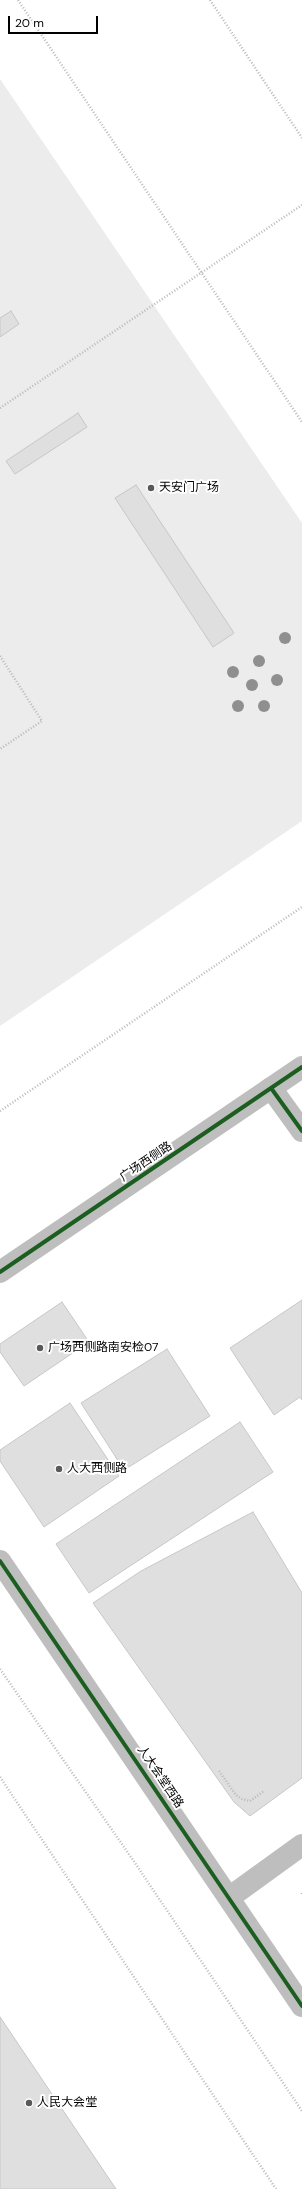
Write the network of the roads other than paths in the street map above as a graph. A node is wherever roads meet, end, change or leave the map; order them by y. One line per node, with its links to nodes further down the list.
1 (302, 1067): 2 (street, 广场西侧路)
2 (272, 1088): 3 (street); 4 (street, 广场西侧路)
3 (302, 1131)
4 (0, 1272)
5 (0, 1561): 7 (street, 人大会堂西路)
6 (302, 1845): 7 (street)
7 (230, 1897): 8 (street, 人大会堂西路)
8 (302, 2006)

